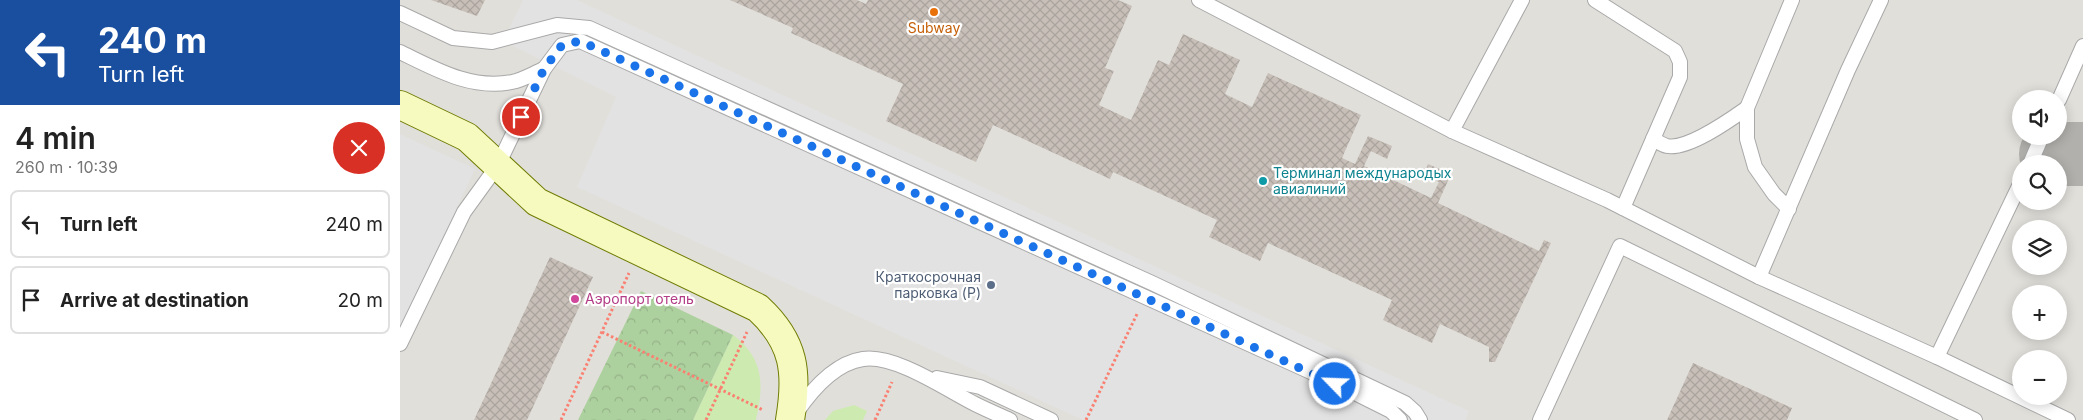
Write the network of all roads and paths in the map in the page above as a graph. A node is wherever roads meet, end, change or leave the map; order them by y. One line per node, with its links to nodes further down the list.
1 (1199, 0): 13 (lane)
2 (1522, 0): 13 (lane)
3 (1595, 0): 14 (lane)
4 (1792, 0): 12 (lane)
5 (1881, 0): 18 (lane)
6 (400, 13): 38 (lane)
7 (2083, 46): 10 (lane)
8 (400, 52): 9 (lane)
9 (544, 69): 15 (lane); 21 (lane)
10 (2063, 90)
11 (400, 105): 15 (main road)
12 (1747, 108): 14 (lane); 18 (lane)
13 (1452, 130): 17 (lane)
14 (1653, 139): 17 (lane)
15 (498, 165): 19 (main road); 24 (lane)
16 (2012, 201): 25 (lane)
17 (1623, 208): 20 (lane)
18 (1789, 209): 20 (lane)
19 (638, 252): 22 (main road); 23 (path)
20 (1759, 277): 25 (lane)
21 (1144, 298): 36 (path); 37 (lane)
22 (758, 308): 28 (path); 32 (main road)
23 (602, 332): 28 (path); 30 (path)
24 (400, 344)
25 (1938, 357): 41 (lane)
26 (899, 366): 27 (lane); 32 (lane); 33 (path)
27 (922, 375): 34 (lane); 35 (lane)
28 (720, 390): 29 (path); 31 (path)
29 (763, 410)
30 (561, 420)
31 (706, 420)
32 (791, 420)
33 (876, 420)
34 (1010, 420)
35 (1051, 420)
36 (1086, 420)
37 (1400, 420)
38 (1420, 420)
39 (1540, 420): 40 (lane)
40 (1974, 420)
41 (2068, 420)

